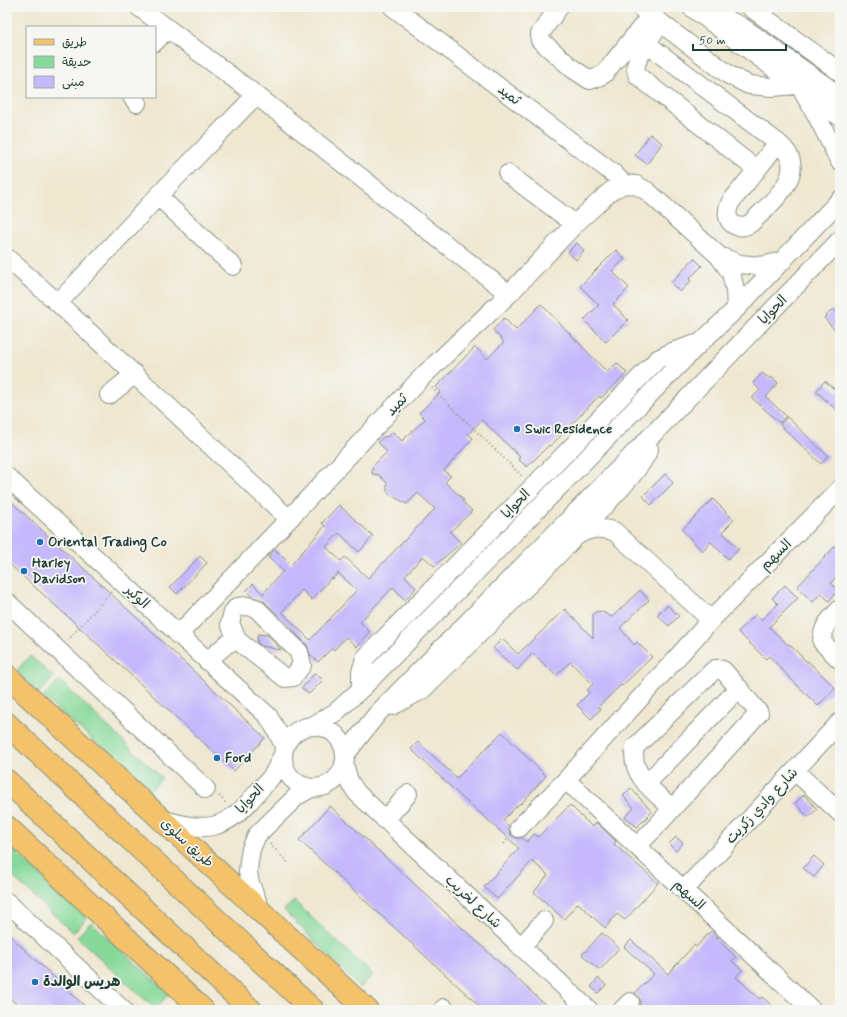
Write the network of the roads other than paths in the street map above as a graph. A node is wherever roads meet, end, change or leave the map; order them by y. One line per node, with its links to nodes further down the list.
1 (139, 7): 8 (street)
2 (393, 7): 20 (street, ثميد)
3 (559, 7): 7 (street)
4 (690, 7): 12 (street)
5 (698, 7): 14 (street)
6 (750, 7): 11 (street)
7 (650, 15): 10 (street); 12 (street)
8 (154, 26)
9 (161, 35): 13 (street)
10 (647, 44): 16 (street); 18 (street)
11 (840, 72)
12 (798, 87): 15 (street); 17 (street)
13 (256, 95): 21 (street); 29 (street)
14 (840, 96)
15 (840, 117)
16 (778, 143): 18 (street); 18 (street)
17 (840, 162)
18 (756, 170)
19 (508, 174): 23 (street)
20 (624, 184): 23 (street, ثميد); 25 (street)
21 (158, 196): 28 (street); 30 (street)
22 (840, 200): 27 (street, الحوايا)
23 (575, 224): 29 (street, ثميد)
24 (840, 240): 35 (street, الحوايا)
25 (719, 256): 27 (street); 31 (street)
26 (7, 258): 30 (street)
27 (783, 261): 31 (street, الحوايا)
28 (233, 266)
29 (509, 294): 39 (street, ثميد)
30 (58, 303): 33 (street)
31 (736, 309): 32 (street, الحوايا)
32 (699, 344): 51 (street, الحوايا); 51 (street, الحوايا)
33 (135, 374): 34 (street); 39 (street)
34 (109, 395)
35 (655, 432): 38 (street, الحوايا); 52 (street, الحوايا)
36 (7, 477): 45 (street, الوكير)
37 (840, 489): 44 (street, السهم)
38 (614, 495): 40 (street); 41 (street, الحوايا)
39 (289, 519): 45 (street, ثميد)
40 (614, 531): 41 (street); 44 (street)
41 (576, 537): 52 (street, الحوايا)
42 (7, 602): 64 (street)
43 (840, 609): 47 (street)
44 (711, 620): 60 (street, السهم)
45 (178, 635): 48 (street, الوكير)
46 (237, 640): 48 (street)
47 (840, 660)
48 (207, 661): 53 (street, الوكير)
49 (7, 676): 69 (main road, طريق سلوى)
50 (738, 688): 62 (street); 62 (street); 67 (street)
51 (361, 689): 56 (street, الحوايا)
52 (377, 714): 58 (street, الحوايا)
53 (268, 716): 56 (street, الوكير); 57 (street, الوكير)
54 (840, 722): 59 (street, شارع وادي زكريت)
55 (7, 724): 79 (main road)
56 (307, 726): 57 (street); 58 (street)
57 (283, 751): 63 (street); 69 (street, الحوايا)
58 (345, 760): 63 (street); 65 (street, شارع لخريب)
59 (795, 771): 68 (street); 74 (street, شارع وادي زكريت)
60 (566, 780): 72 (street, السهم); 73 (street, السهم)
61 (7, 781): 82 (main road)
62 (646, 784): 67 (street)
63 (317, 788): 65 (street); 76 (street)
64 (206, 789)
65 (357, 793): 70 (street, شارع لخريب)
66 (408, 794): 70 (street)
67 (672, 808): 73 (street)
68 (840, 813)
69 (160, 819): 76 (main road, طريق سلوى)
70 (385, 820): 78 (street, شارع لخريب)
71 (7, 826): 80 (main road)
72 (519, 828)
73 (637, 846): 74 (street, السهم)
74 (684, 890): 87 (street, السهم)
75 (7, 902): 81 (street)
76 (261, 911): 85 (main road, طريق سلوى)
77 (544, 921): 78 (street)
78 (521, 947): 86 (street, شارع لخريب)
79 (289, 988): 83 (main road); 84 (main road)
80 (200, 1008)
81 (123, 1010)
82 (251, 1010)
83 (313, 1010)
84 (321, 1010)
85 (367, 1010)
86 (589, 1010)
87 (812, 1010)

